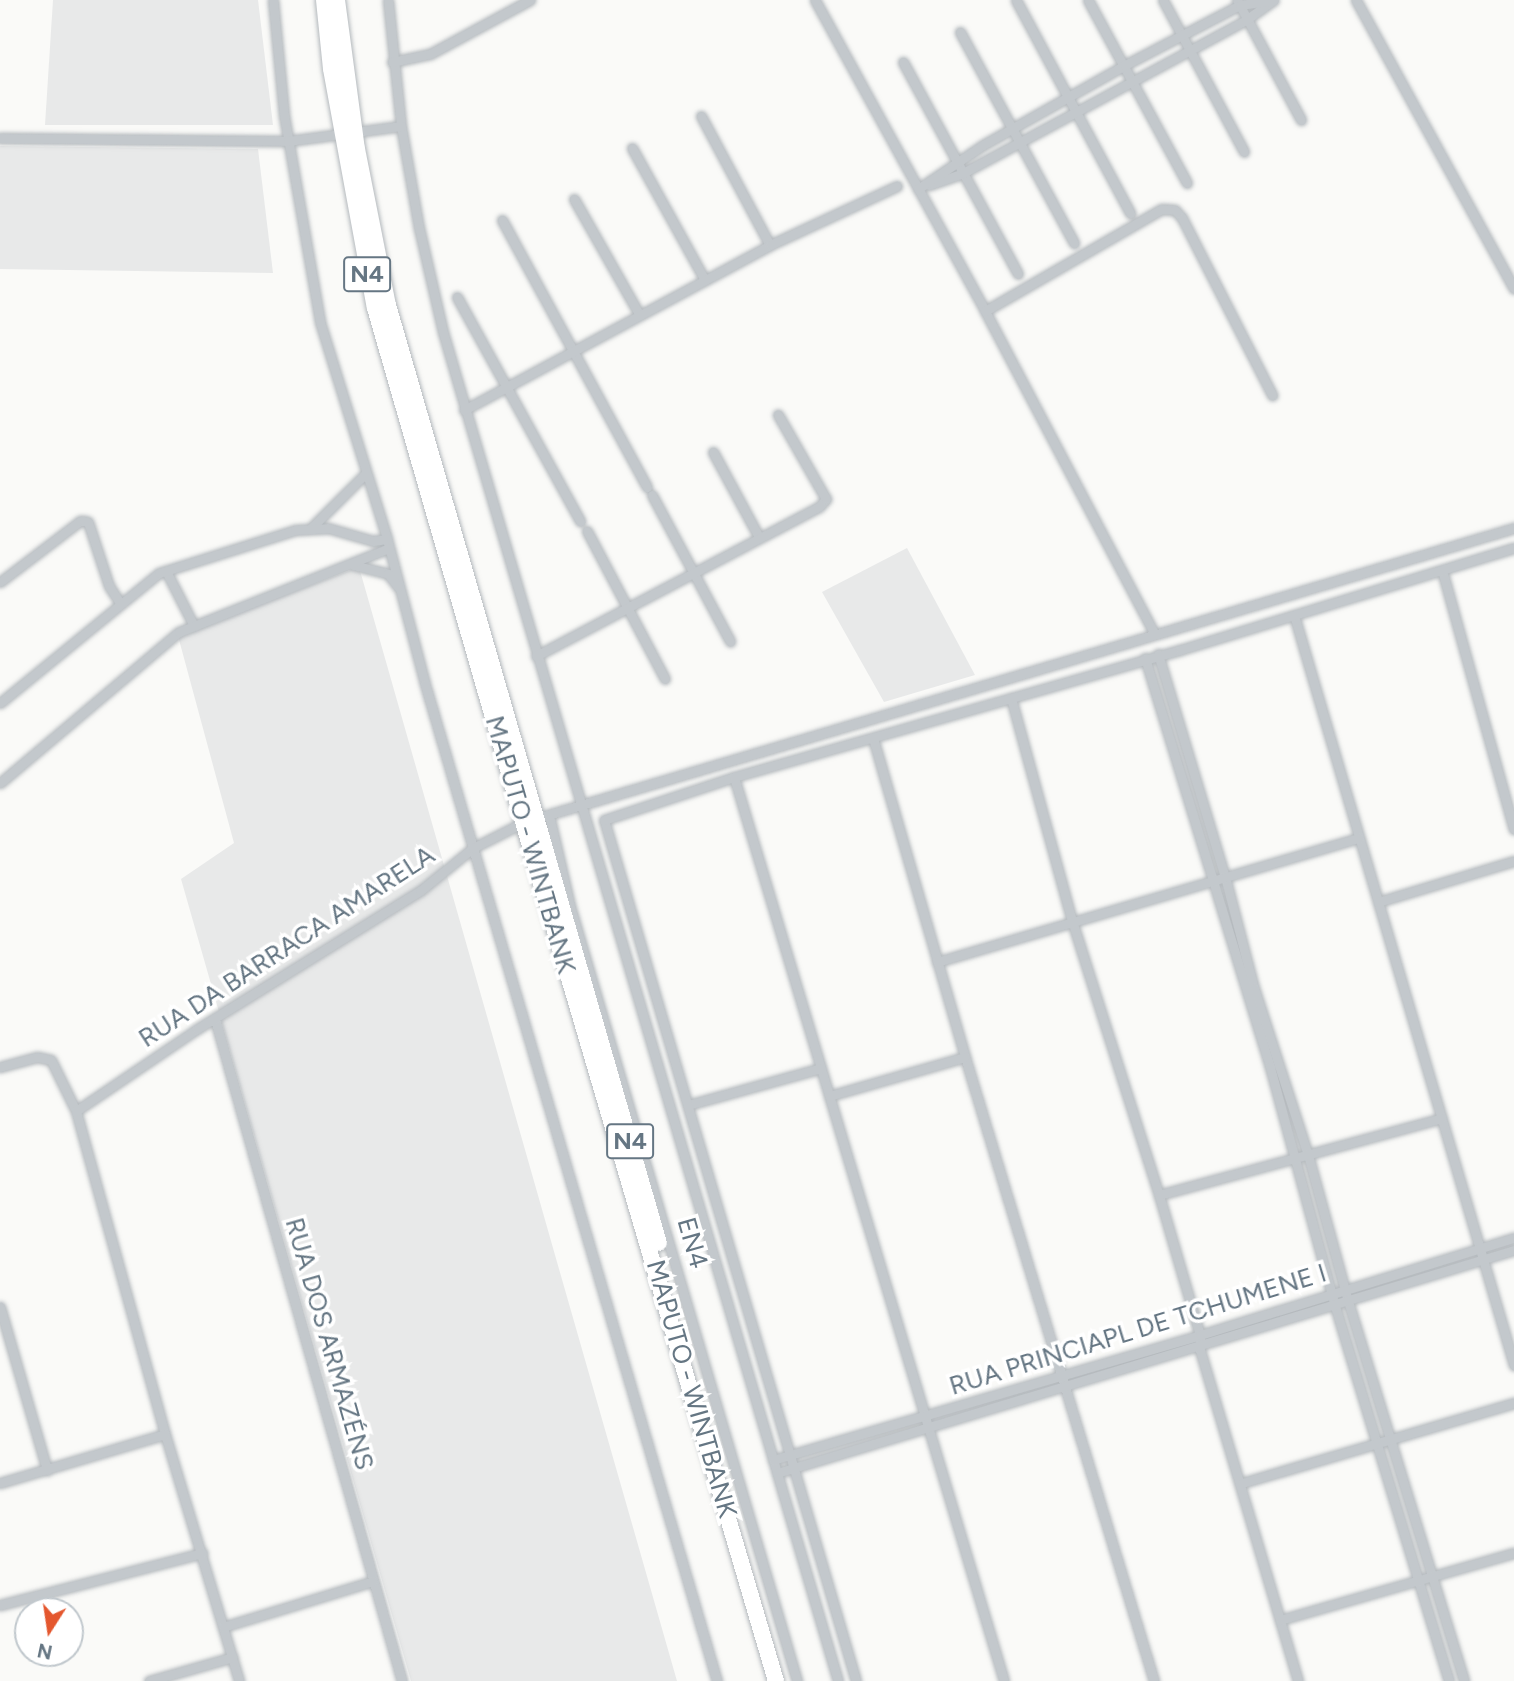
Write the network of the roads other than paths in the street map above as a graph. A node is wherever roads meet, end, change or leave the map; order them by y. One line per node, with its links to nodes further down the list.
1 (272, 0): 29 (street)
2 (324, 0): 27 (highway, MAPUTO - WINTBANK / N4)
3 (337, 0): 27 (highway, MAPUTO - WINTBANK / N4)
4 (388, 0): 17 (street)
5 (530, 0): 17 (street)
6 (815, 0): 37 (street)
7 (1016, 0): 21 (street)
8 (1088, 0): 19 (street)
9 (1163, 0): 15 (street)
10 (1274, 0): 12 (street); 13 (street)
11 (1356, 0): 45 (street)
12 (1238, 3): 13 (street); 15 (street)
13 (1246, 20): 16 (street); 24 (street)
14 (960, 32): 26 (street)
15 (1183, 35): 16 (street); 19 (street)
16 (1190, 50): 20 (street); 32 (street)
17 (392, 62): 25 (street)
18 (903, 62): 33 (street)
19 (1125, 65): 20 (street); 21 (street)
20 (1134, 80): 22 (street); 35 (street)
21 (1068, 99): 22 (street); 26 (street)
22 (1077, 112): 30 (street); 39 (street)
23 (701, 116): 42 (street)
24 (1301, 120)
25 (401, 126): 27 (street); 52 (street)
26 (1014, 127): 30 (street); 33 (street)
27 (349, 133): 29 (street); 85 (highway, MAPUTO - WINTBANK / N4)
28 (0, 138): 29 (street)
29 (288, 141): 55 (street)
30 (1021, 142): 34 (street); 41 (street)
31 (632, 148): 44 (street)
32 (1244, 152)
33 (957, 160): 34 (street); 37 (street)
34 (963, 173): 37 (street); 43 (street)
35 (1187, 183)
36 (897, 186): 42 (street)
37 (918, 189): 47 (street)
38 (574, 200): 48 (street)
39 (1130, 213)
40 (502, 220): 49 (street)
41 (1074, 243)
42 (770, 245): 44 (street)
43 (1018, 274)
44 (705, 280): 48 (street)
45 (1514, 289)
46 (457, 297): 50 (street)
47 (985, 311): 51 (street); 73 (street)
48 (639, 314): 49 (street)
49 (571, 350): 50 (street); 66 (street)
50 (506, 386): 52 (street); 56 (street)
51 (1272, 395)
52 (464, 410): 76 (street)
53 (778, 415): 60 (street)
54 (713, 452): 60 (street)
55 (366, 473): 57 (street); 61 (street)
56 (580, 521)
57 (311, 528): 61 (street); 64 (street)
58 (1514, 528): 73 (street, RUA DA BARRACA AMARELA)
59 (587, 531): 70 (street)
60 (759, 537): 66 (street)
61 (388, 543): 63 (street); 68 (street)
62 (1514, 548): 65 (street)
63 (350, 565): 68 (street); 72 (street)
64 (166, 570): 69 (street); 72 (street)
65 (1442, 570): 71 (street); 86 (street)
66 (693, 574): 70 (street); 74 (street)
67 (0, 582): 69 (street)
68 (401, 591): 88 (street)
69 (120, 603): 80 (street)
70 (628, 609): 76 (street); 78 (street)
71 (1294, 615): 75 (street); 87 (street)
72 (194, 626): 83 (street)
73 (1154, 633): 84 (street, RUA DA BARRACA AMARELA)
74 (730, 641)
75 (1158, 654): 77 (street); 90 (street)
76 (536, 656): 84 (street)
77 (1145, 659): 79 (street); 91 (street)
78 (665, 679)
79 (1011, 698): 81 (street); 93 (street)
80 (0, 703)
81 (873, 738): 82 (street); 94 (street)
82 (734, 777): 98 (street); 100 (street)
83 (0, 783)
84 (580, 806): 85 (street, RUA DA BARRACA AMARELA); 125 (street)
85 (536, 819): 88 (street, RUA DA BARRACA AMARELA); 144 (highway, MAPUTO - WINTBANK / N4); 145 (highway, MAPUTO - WINTBANK / N4); 146 (street, EN4)
86 (1514, 829)
87 (1359, 838): 90 (street); 92 (street)
88 (472, 848): 95 (street, RUA DA BARRACA AMARELA); 143 (street)
89 (1514, 862): 92 (street)
90 (1225, 877): 91 (street); 103 (street)
91 (1213, 881): 93 (street); 104 (street)
92 (1378, 902): 102 (street)
93 (1073, 924): 94 (street); 105 (street)
94 (937, 962): 96 (street)
95 (215, 1019): 101 (street, RUA DA BARRACA AMARELA); 135 (street, RUA DOS ARMAZÉNS)
96 (965, 1057): 99 (street); 117 (street)
97 (0, 1068): 101 (street)
98 (821, 1068): 99 (street); 100 (street)
99 (829, 1096): 120 (street)
100 (688, 1105): 124 (street)
101 (76, 1111): 121 (street)
102 (1442, 1118): 103 (street); 107 (street)
103 (1308, 1155): 104 (street); 110 (street)
104 (1295, 1159): 105 (street); 111 (street)
105 (1159, 1195): 115 (street)
106 (1514, 1238): 107 (street, RUA PRINCIAPL DE TCHUMENE I)
107 (1479, 1249): 109 (street); 110 (street, RUA PRINCIAPL DE TCHUMENE I)
108 (1514, 1250): 109 (street, RUA PRINCIAPL DE TCHUMENE I)
109 (1482, 1261): 112 (street, RUA PRINCIAPL DE TCHUMENE I); 116 (street)
110 (1346, 1291): 111 (street, RUA PRINCIAPL DE TCHUMENE I); 112 (street)
111 (1332, 1294): 113 (street); 115 (street, RUA PRINCIAPL DE TCHUMENE I)
112 (1348, 1301): 113 (street, RUA PRINCIAPL DE TCHUMENE I); 122 (street)
113 (1335, 1306): 115 (street, RUA PRINCIAPL DE TCHUMENE I); 123 (street)
114 (0, 1307): 127 (street)
115 (1200, 1340): 117 (street, RUA PRINCIAPL DE TCHUMENE I); 118 (street, RUA PRINCIAPL DE TCHUMENE I); 130 (street)
116 (1514, 1366)
117 (1061, 1374): 118 (street); 120 (street, RUA PRINCIAPL DE TCHUMENE I)
118 (1065, 1385): 120 (street, RUA PRINCIAPL DE TCHUMENE I); 150 (street)
119 (1514, 1404): 122 (street)
120 (928, 1420): 124 (street, RUA PRINCIAPL DE TCHUMENE I); 126 (street, RUA PRINCIAPL DE TCHUMENE I); 149 (street)
121 (165, 1434): 127 (street); 131 (street)
122 (1390, 1440): 123 (street); 133 (street)
123 (1377, 1444): 130 (street); 134 (street)
124 (789, 1456): 125 (street, RUA PRINCIAPL DE TCHUMENE I); 126 (street)
125 (773, 1460): 128 (street)
126 (793, 1469): 128 (street, RUA PRINCIAPL DE TCHUMENE I); 148 (street)
127 (47, 1470): 129 (street)
128 (777, 1473): 147 (street)
129 (0, 1483)
130 (1242, 1483): 137 (street)
131 (202, 1553): 136 (street); 138 (street)
132 (1514, 1553): 133 (street)
133 (1432, 1575): 134 (street); 153 (street)
134 (1420, 1579): 137 (street); 152 (street)
135 (373, 1581): 138 (street); 142 (street, RUA DOS ARMAZÉNS)
136 (0, 1605)
137 (1280, 1620): 151 (street)
138 (223, 1627): 139 (street)
139 (233, 1657): 140 (street); 141 (street)
140 (149, 1681)
141 (239, 1681)
142 (402, 1681)
143 (717, 1681)
144 (776, 1681)
145 (787, 1681)
146 (797, 1681)
147 (838, 1681)
148 (856, 1681)
149 (1004, 1681)
150 (1154, 1681)
151 (1298, 1681)
152 (1449, 1681)
153 (1464, 1681)

